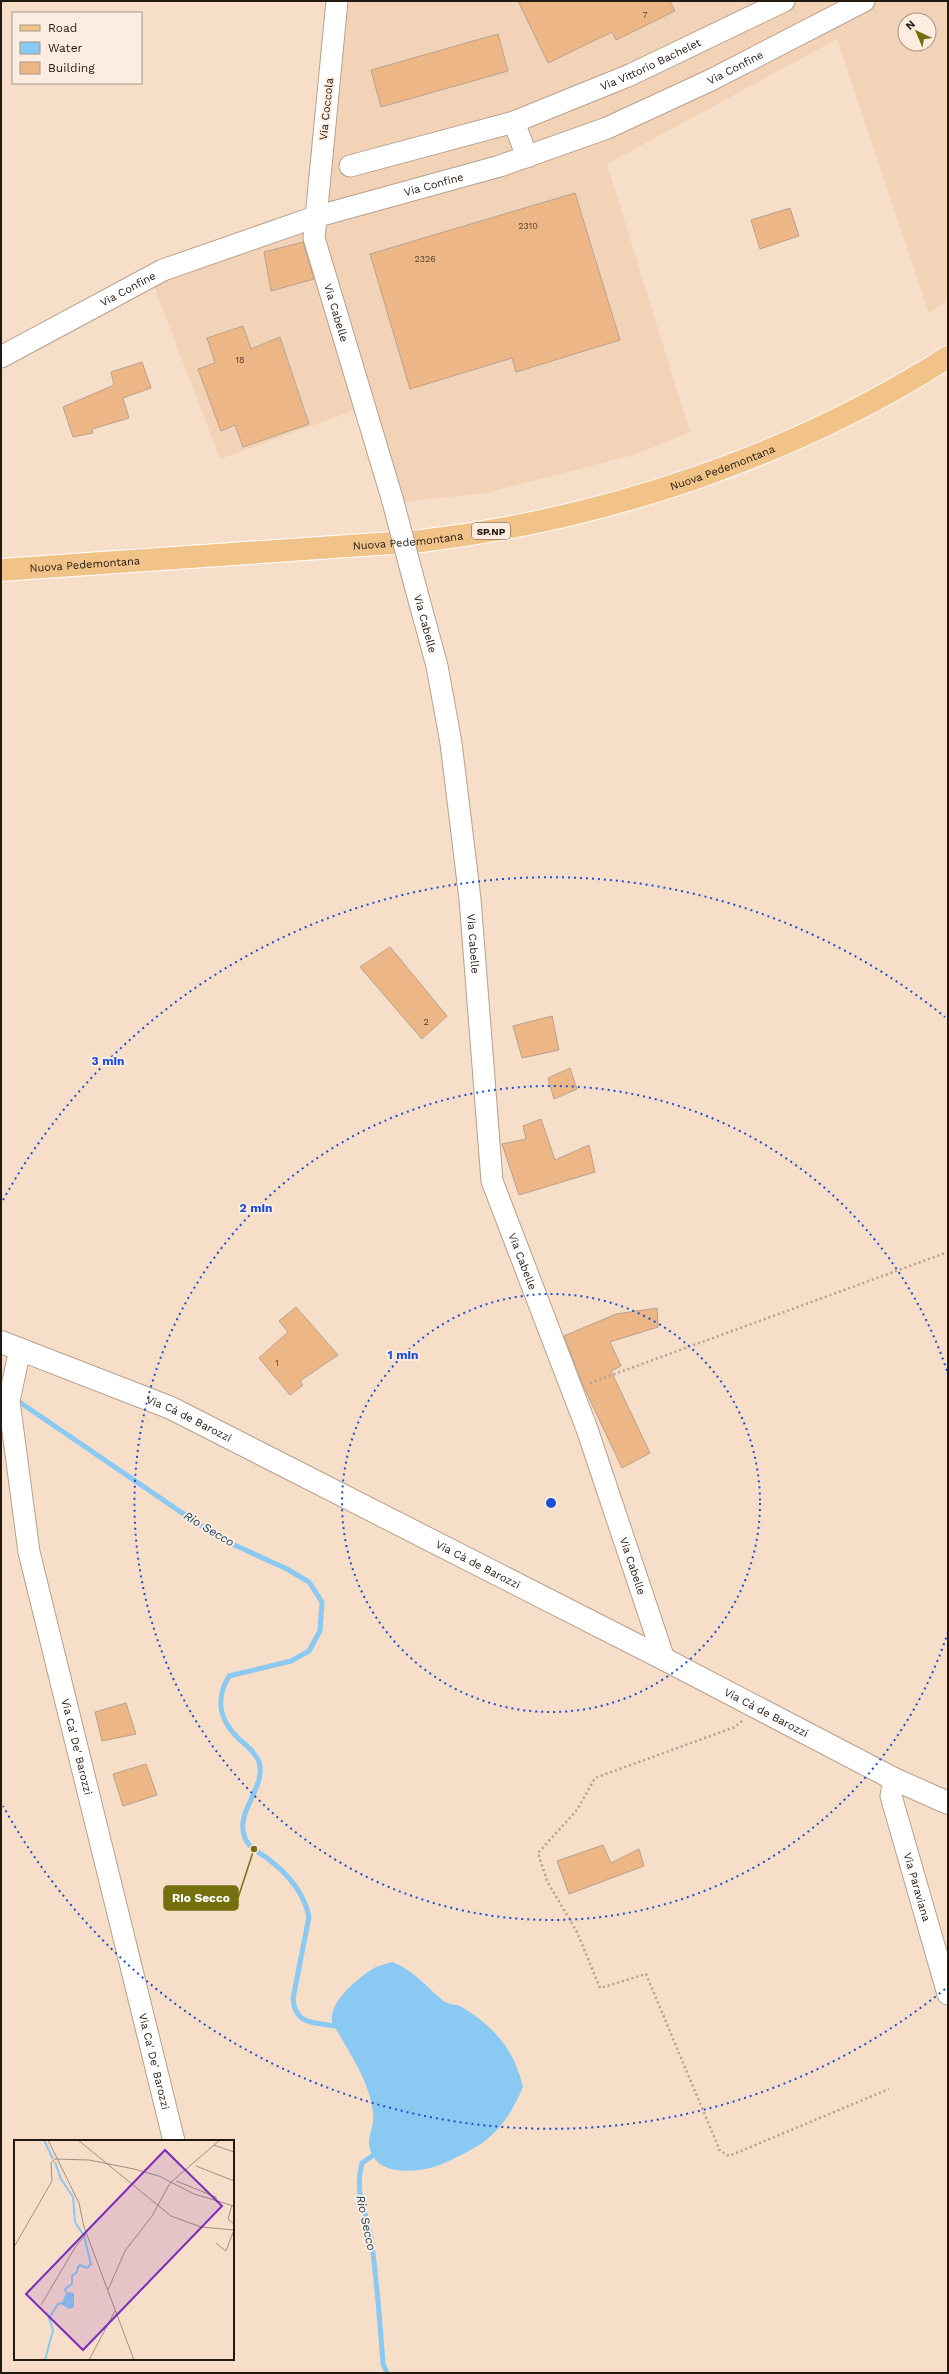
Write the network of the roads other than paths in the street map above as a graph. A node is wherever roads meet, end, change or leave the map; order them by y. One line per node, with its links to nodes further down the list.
1 (337, 1): 7 (street, Via Coccola)
2 (784, 1): 4 (street, Via Vittorio Bachelet)
3 (854, 3): 5 (street, Via Confine)
4 (514, 122): 5 (street); 6 (street, Via Vittorio Bachelet)
5 (527, 157): 7 (street, Via Confine)
6 (350, 166)
7 (315, 217): 8 (street, Via Confine); 12 (street, Via Cabelle, bridge)
8 (1, 357)
9 (948, 357): 10 (main road, Nuova Pedemontana / SP.NP)
10 (1, 570)
11 (10, 1345): 12 (street, Via Cà de Barozzi); 16 (street, Via Ca' De' Barozzi)
12 (664, 1659): 13 (street, Via Cà de Barozzi)
13 (894, 1779): 14 (street, Via Cà de Barozzi); 15 (street, Via Paraviana)
14 (948, 1803)
15 (948, 1994)
16 (174, 2140)

